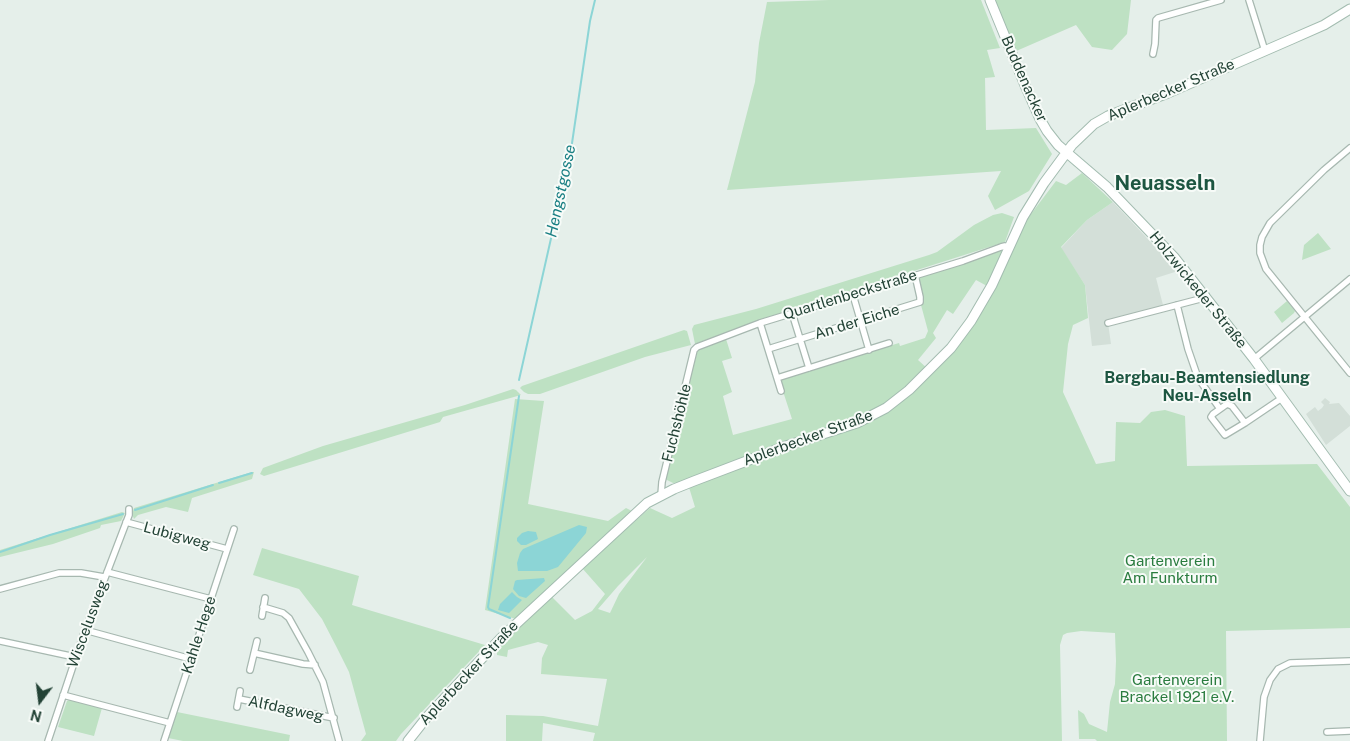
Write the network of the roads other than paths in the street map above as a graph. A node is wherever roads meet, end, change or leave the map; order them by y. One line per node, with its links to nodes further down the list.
1 (990, 0): 8 (main road, Buddenacker)
2 (1221, 0): 6 (street)
3 (1248, 0): 5 (street)
4 (1350, 8): 5 (main road, Aplerbecker Straße)
5 (1265, 50): 8 (main road, Aplerbecker Straße)
6 (1153, 54)
7 (1350, 148): 16 (street)
8 (1066, 152): 9 (main road, Aplerbecker Straße); 13 (main road, Holzwickeder Straße)
9 (1009, 248): 10 (street, Quartlenbeckstraße); 34 (main road, Aplerbecker Straße)
10 (915, 275): 12 (street, Quartlenbeckstraße); 17 (street, An der Eiche)
11 (1350, 279): 16 (street)
12 (853, 295): 15 (street, Quartlenbeckstraße); 17 (street)
13 (1206, 295): 14 (street); 25 (main road, Holzwickeder Straße)
14 (1177, 305): 19 (street); 31 (street)
15 (792, 314): 18 (street, Quartlenbeckstraße); 20 (street)
16 (1304, 318): 25 (street); 27 (street)
17 (861, 321): 20 (street, An der Eiche); 24 (street)
18 (760, 323): 22 (street); 23 (street, Quartlenbeckstraße)
19 (1108, 323)
20 (800, 339): 22 (street, An der Eiche); 26 (street)
21 (890, 343): 24 (street)
22 (768, 349): 28 (street)
23 (694, 350): 34 (street, Fuchshöhle)
24 (869, 350): 26 (street)
25 (1254, 359): 30 (main road, Holzwickeder Straße)
26 (809, 368): 28 (street)
27 (1350, 374)
28 (777, 378): 29 (street)
29 (781, 391)
30 (1282, 398): 32 (street); 33 (main road, Holzwickeder Straße)
31 (1220, 409): 32 (street); 32 (street)
32 (1245, 424)
33 (1350, 491)
34 (661, 495): 65 (main road, Aplerbecker Straße)
35 (129, 509): 36 (street, Wiscelusweg)
36 (126, 522): 38 (street, Lubigweg); 39 (street, Wiscelusweg)
37 (234, 529): 38 (street, Kahle Hege)
38 (227, 549): 42 (street, Kahle Hege)
39 (106, 574): 40 (street); 42 (street); 45 (street, Wiscelusweg)
40 (0, 589)
41 (266, 598): 43 (street)
42 (210, 599): 50 (street, Kahle Hege)
43 (263, 608): 44 (street); 52 (street)
44 (262, 616)
45 (85, 630): 49 (street, Wiscelusweg); 50 (street)
46 (0, 641): 49 (street)
47 (256, 641): 48 (street)
48 (254, 654): 52 (street); 53 (street)
49 (75, 657): 55 (street, Wiscelusweg)
50 (191, 659): 59 (street, Kahle Hege)
51 (1350, 661): 66 (street)
52 (315, 665): 58 (street)
53 (250, 670)
54 (240, 692): 56 (street, Alfdagweg)
55 (63, 695): 59 (street); 62 (street, Wiscelusweg)
56 (239, 699): 57 (street, Alfdagweg); 58 (street, Alfdagweg)
57 (237, 707)
58 (334, 718): 64 (street)
59 (170, 723): 63 (street, Kahle Hege)
60 (1350, 731): 61 (street)
61 (1327, 732)
62 (48, 741)
63 (164, 741)
64 (339, 741)
65 (408, 741)
66 (1260, 741)

